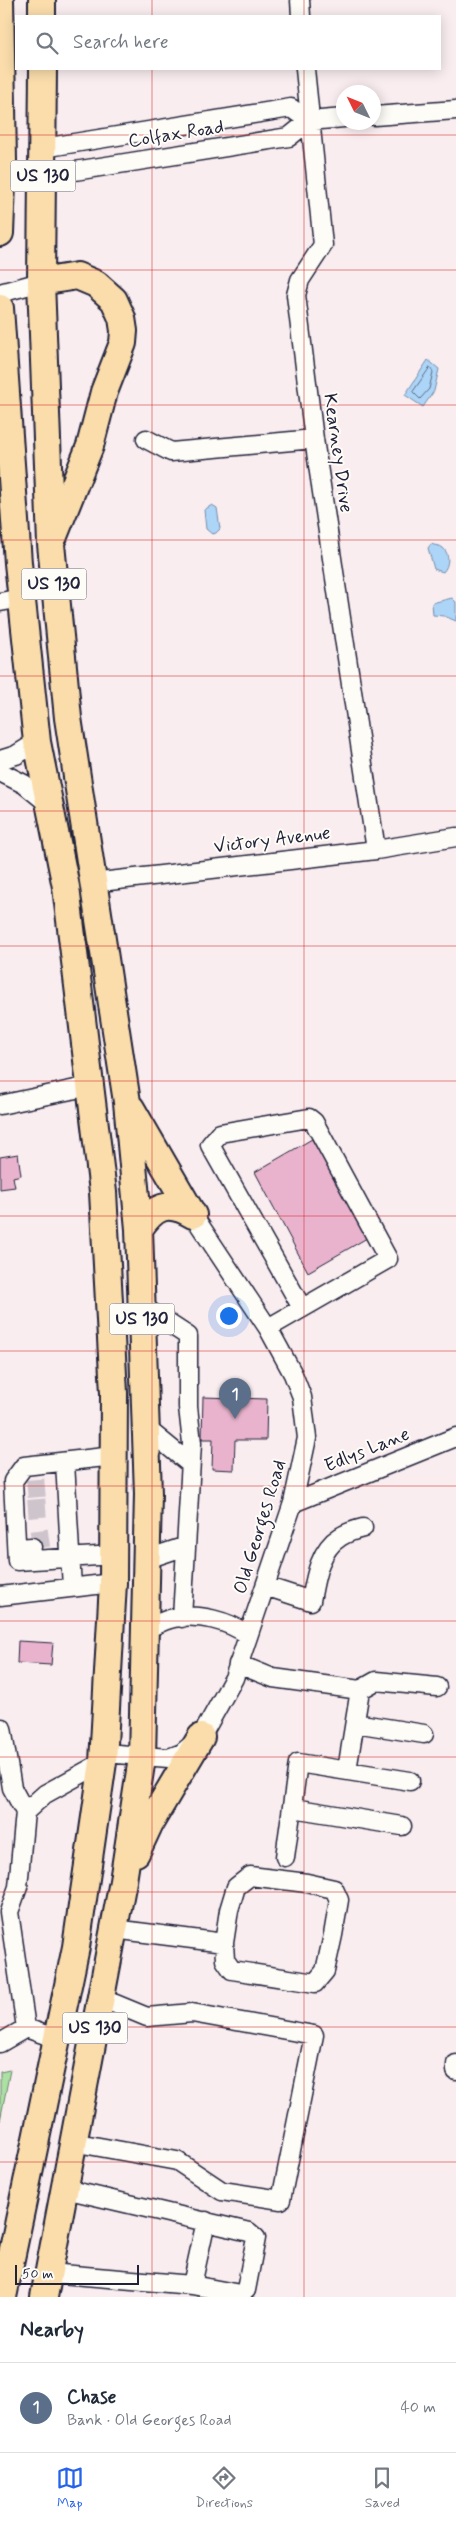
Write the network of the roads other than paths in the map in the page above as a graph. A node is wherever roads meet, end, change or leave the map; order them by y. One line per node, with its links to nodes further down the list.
1 (0, 0): 14 (highway, US 130)
2 (42, 0): 4 (highway)
3 (300, 0): 5 (street)
4 (42, 15)
5 (301, 15)
6 (43, 70): 12 (highway, US 130)
7 (305, 70): 11 (street, Kearney Drive)
8 (456, 110): 9 (street)
9 (381, 115)
10 (336, 118): 11 (street)
11 (309, 120): 12 (street, Colfax Road); 13 (street, Colfax Road); 19 (street, Kearney Drive)
12 (43, 148): 13 (highway, US 130)
13 (43, 176): 15 (highway, US 130)
14 (0, 233)
15 (41, 282): 16 (street); 20 (highway, US 130); 20 (highway)
16 (0, 293)
17 (0, 308): 21 (highway, US 130)
18 (146, 439): 19 (street)
19 (314, 439): 27 (street, Kearney Drive)
20 (51, 544): 28 (highway, US 130)
21 (11, 600): 22 (highway, US 130)
22 (37, 742): 23 (street); 25 (highway, US 130)
23 (0, 760)
24 (0, 772): 25 (street)
25 (50, 805): 29 (highway, US 130)
26 (456, 838): 27 (street, Victory Avenue)
27 (376, 850): 28 (street, Victory Avenue)
28 (92, 883): 29 (highway); 31 (highway, US 130)
29 (66, 887): 30 (highway, US 130)
30 (90, 1086): 32 (street); 40 (highway, US 130)
31 (127, 1102): 33 (highway); 34 (highway, US 130)
32 (0, 1105)
33 (193, 1215): 34 (highway); 37 (street, Old Georges Road)
34 (139, 1229): 35 (highway, US 130)
35 (142, 1306): 38 (highway, US 130); 42 (street)
36 (302, 1308): 36 (street); 37 (street)
37 (268, 1328): 43 (street, Old Georges Road)
38 (146, 1428): 42 (street); 48 (highway, US 130)
39 (456, 1437): 43 (street, Edlys Lane)
40 (114, 1456): 41 (street); 47 (highway, US 130)
41 (65, 1462): 45 (street); 45 (street)
42 (190, 1464): 46 (street)
43 (294, 1503): 50 (street, Old Georges Road)
44 (362, 1528): 50 (street)
45 (64, 1545): 47 (street); 51 (street)
46 (186, 1546): 48 (street); 53 (street)
47 (114, 1554): 49 (highway, US 130)
48 (147, 1559): 54 (highway, US 130)
49 (113, 1583): 51 (street); 63 (highway, US 130)
50 (265, 1586): 55 (street, Old Georges Road)
51 (72, 1588): 52 (street)
52 (0, 1596)
53 (182, 1618): 54 (street); 55 (street)
54 (145, 1630): 64 (highway, US 130)
55 (248, 1635): 56 (street, Old Georges Road)
56 (238, 1664): 58 (street); 62 (street, Old Georges Road)
57 (438, 1687): 58 (street)
58 (360, 1690): 59 (street)
59 (355, 1723): 61 (street); 65 (street)
60 (2, 1728): 68 (street)
61 (424, 1734)
62 (201, 1738): 64 (street, Old Georges Road); 71 (highway)
63 (104, 1758): 64 (street, Old Georges Road); 68 (street); 77 (highway, US 130)
64 (142, 1758): 71 (highway, US 130)
65 (347, 1770): 66 (street); 67 (street)
66 (410, 1781)
67 (293, 1808): 69 (street); 70 (street)
68 (25, 1812): 72 (street)
69 (402, 1826)
70 (285, 1857)
71 (123, 1881): 73 (highway, US 130)
72 (5, 1910): 76 (street)
73 (114, 1928): 74 (street); 75 (highway, US 130)
74 (224, 1943): 74 (street)
75 (101, 1998): 81 (highway, US 130); 81 (street)
76 (26, 2028): 77 (street); 78 (street)
77 (57, 2039): 86 (highway, US 130)
78 (0, 2044)
79 (456, 2064): 80 (street)
80 (456, 2071)
81 (72, 2142): 82 (highway, US 130)
82 (65, 2189): 83 (street); 84 (highway, US 130)
83 (206, 2220): 85 (street); 85 (street)
84 (46, 2285): 85 (street)
85 (192, 2285)
86 (3, 2297)

